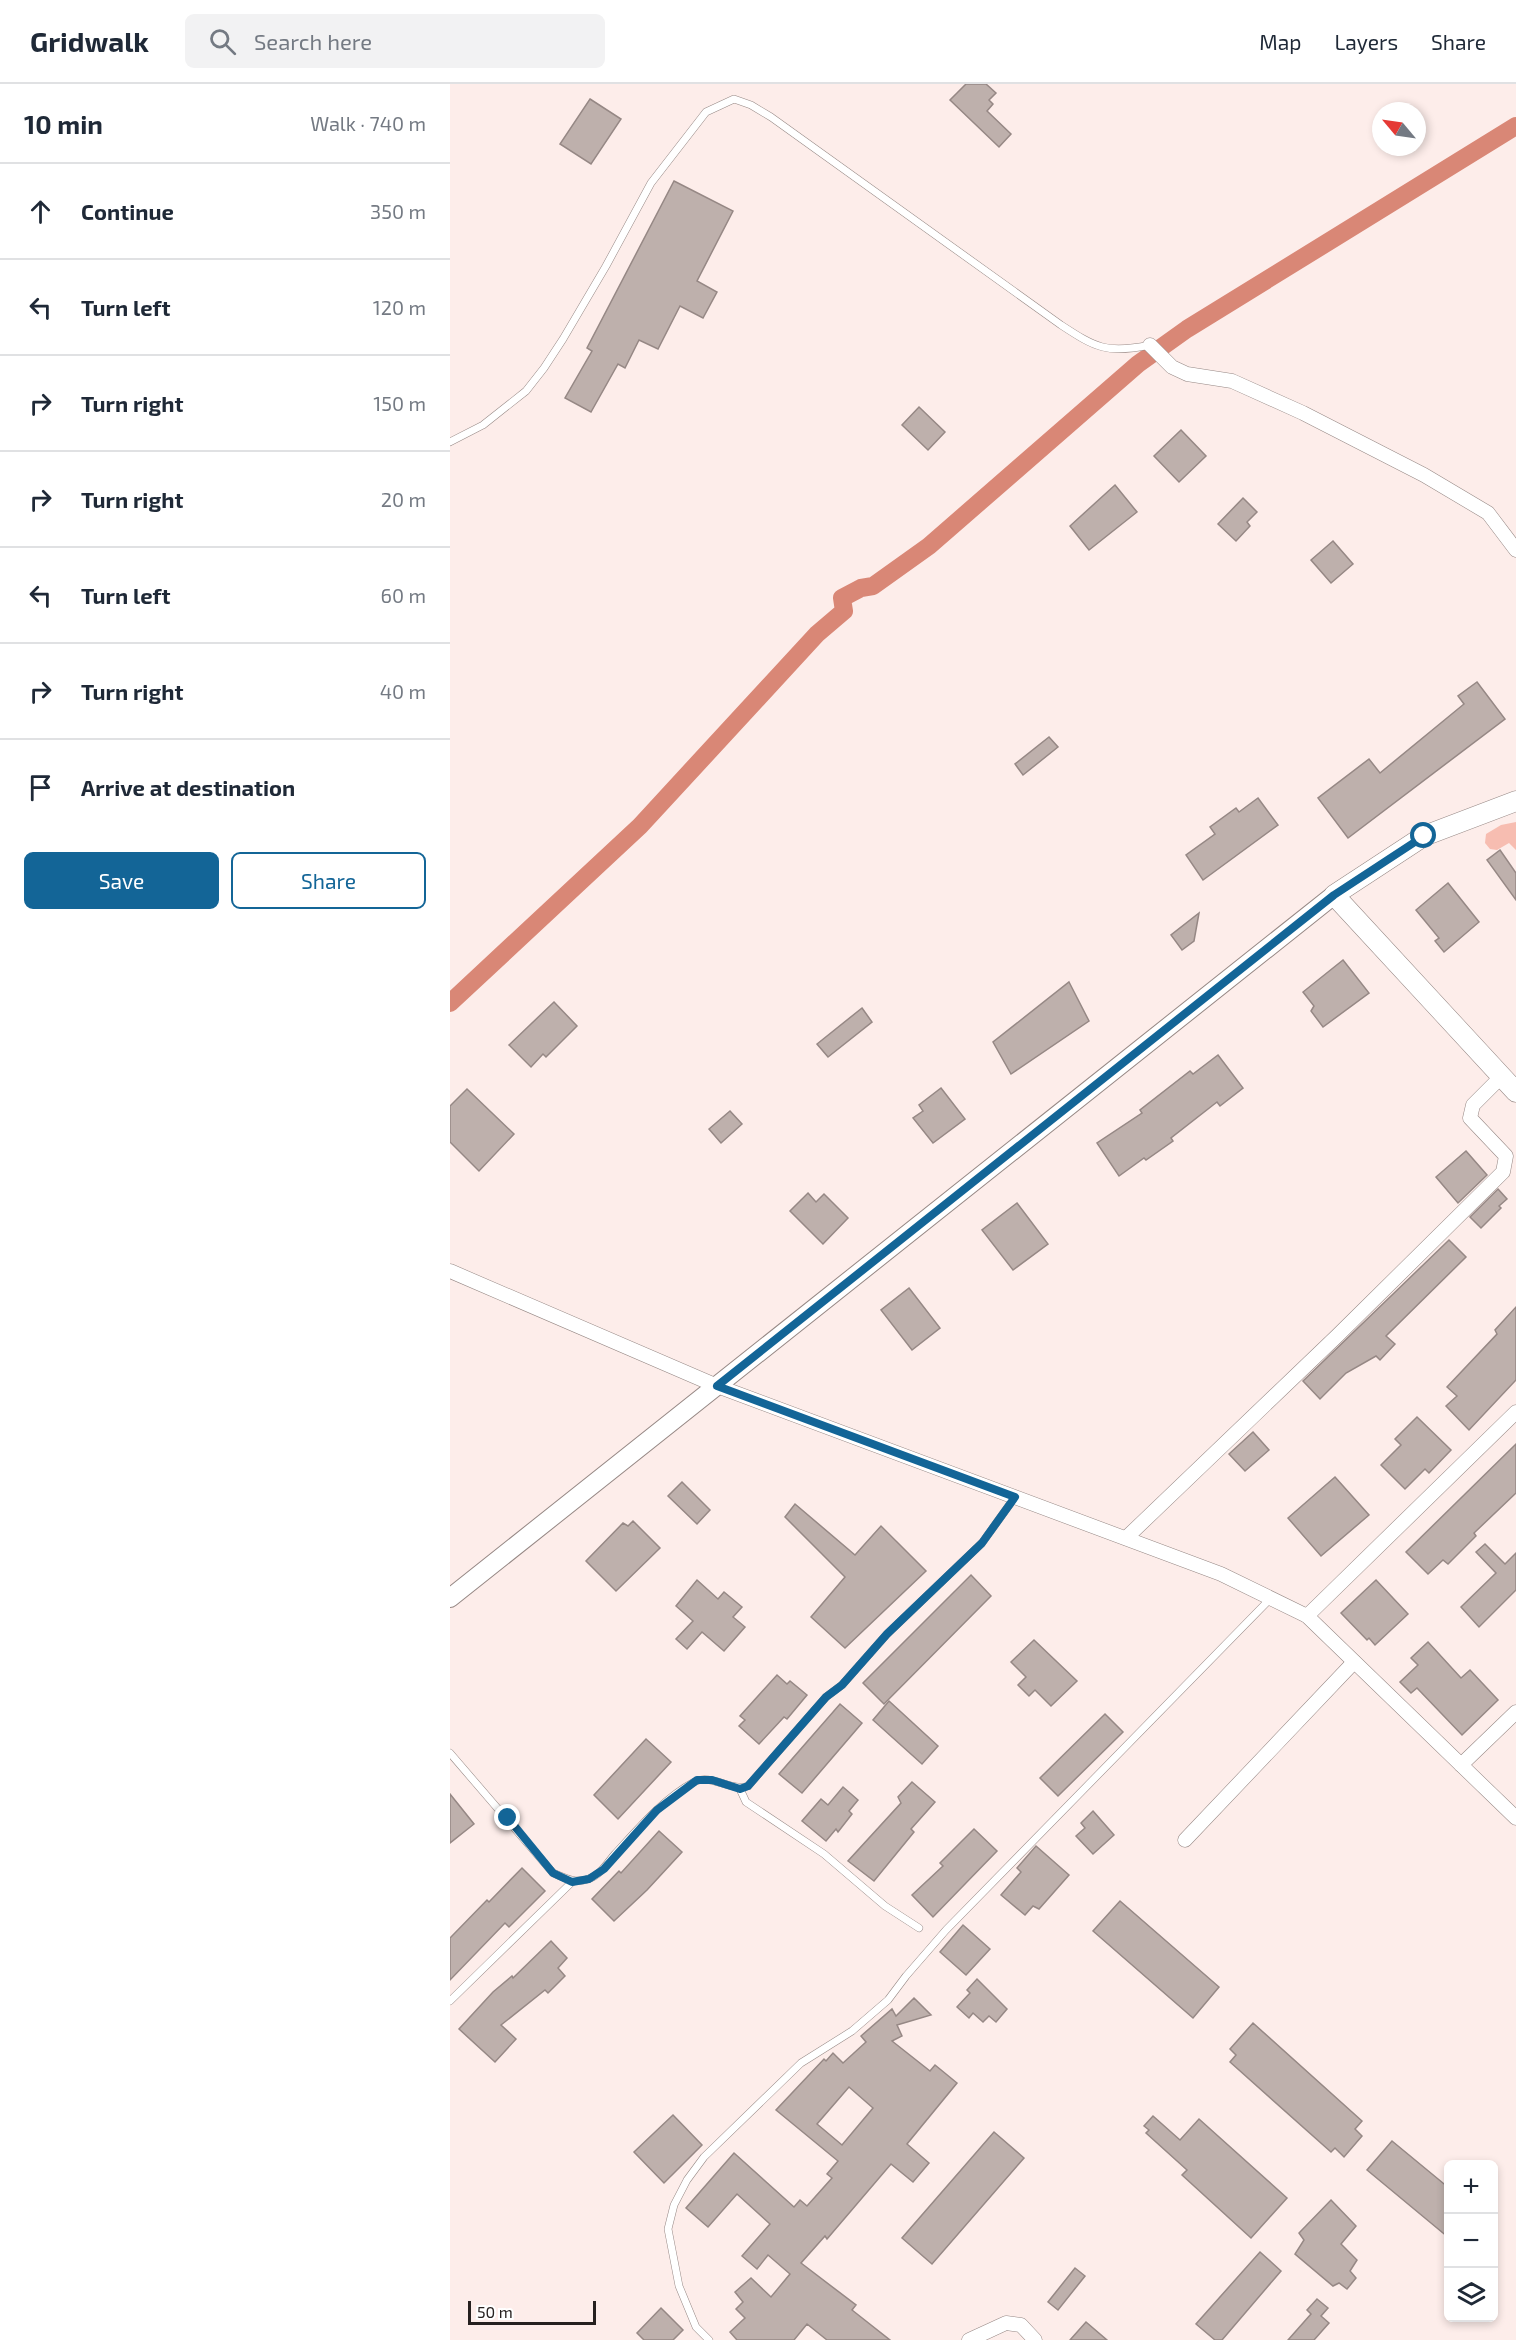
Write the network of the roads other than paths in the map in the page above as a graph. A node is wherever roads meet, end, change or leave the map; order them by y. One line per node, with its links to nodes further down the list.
1 (1150, 345): 2 (lane); 3 (street)
2 (450, 442)
3 (1516, 550)
4 (1516, 801): 5 (main road)
5 (1334, 895): 6 (main road); 9 (street)
6 (1502, 1076): 7 (main road); 12 (street)
7 (1516, 1092)
8 (450, 1271): 9 (street)
9 (717, 1386): 11 (street); 13 (street)
10 (1516, 1412): 15 (street)
11 (1015, 1497): 12 (street); 20 (lane)
12 (1126, 1538): 14 (street)
13 (450, 1598)
14 (1271, 1598): 15 (street); 26 (lane)
15 (1307, 1616): 16 (street)
16 (1354, 1662): 19 (street); 22 (street)
17 (1516, 1712): 19 (street)
18 (450, 1753): 23 (lane)
19 (1461, 1765): 21 (street)
20 (740, 1789): 23 (lane); 24 (lane)
21 (1516, 1818)
22 (1185, 1840)
23 (572, 1882): 25 (lane)
24 (919, 1928)
25 (450, 2001)
26 (709, 2340)
27 (969, 2340): 28 (street)
28 (1035, 2340)

